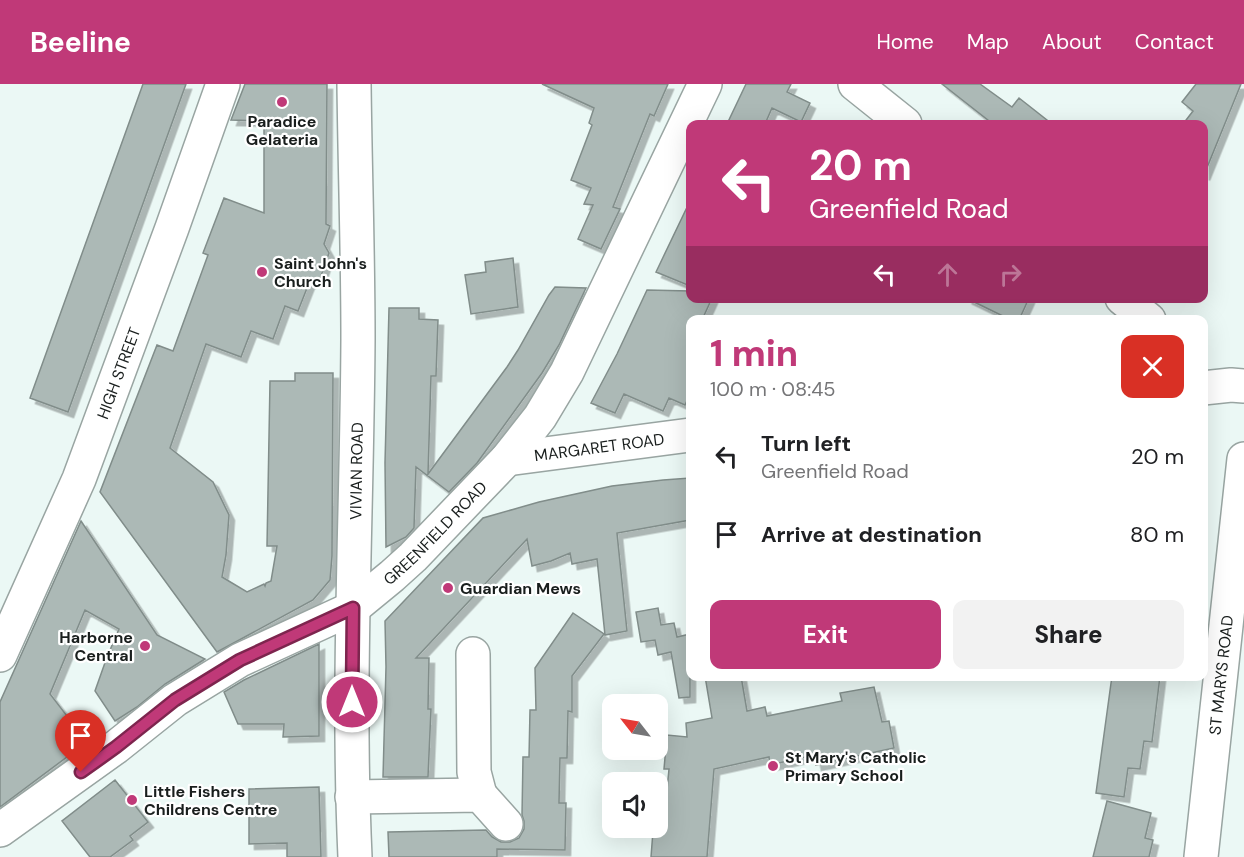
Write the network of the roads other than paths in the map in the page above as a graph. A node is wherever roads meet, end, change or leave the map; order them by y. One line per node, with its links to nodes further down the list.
1 (223, 84): 17 (street, HIGH STREET)
2 (354, 84): 15 (street, VIVIAN ROAD)
3 (705, 84): 5 (street, GREENFIELD ROAD)
4 (855, 84): 6 (street)
5 (688, 120)
6 (900, 120)
7 (686, 124): 13 (street, GREENFIELD ROAD)
8 (1128, 303): 9 (street)
9 (1143, 315)
10 (1208, 368): 11 (street)
11 (1226, 386)
12 (686, 436): 13 (street, MARGARET ROAD)
13 (507, 459): 15 (street, GREENFIELD ROAD)
14 (1244, 459): 23 (street, ST MARYS ROAD)
15 (353, 608): 19 (street, VIVIAN ROAD); 21 (street, GREENFIELD ROAD)
16 (473, 654): 18 (street)
17 (0, 656)
18 (480, 795): 19 (street); 20 (street)
19 (352, 796): 22 (street, VIVIAN ROAD)
20 (506, 824)
21 (0, 830)
22 (355, 857)
23 (1201, 857)

